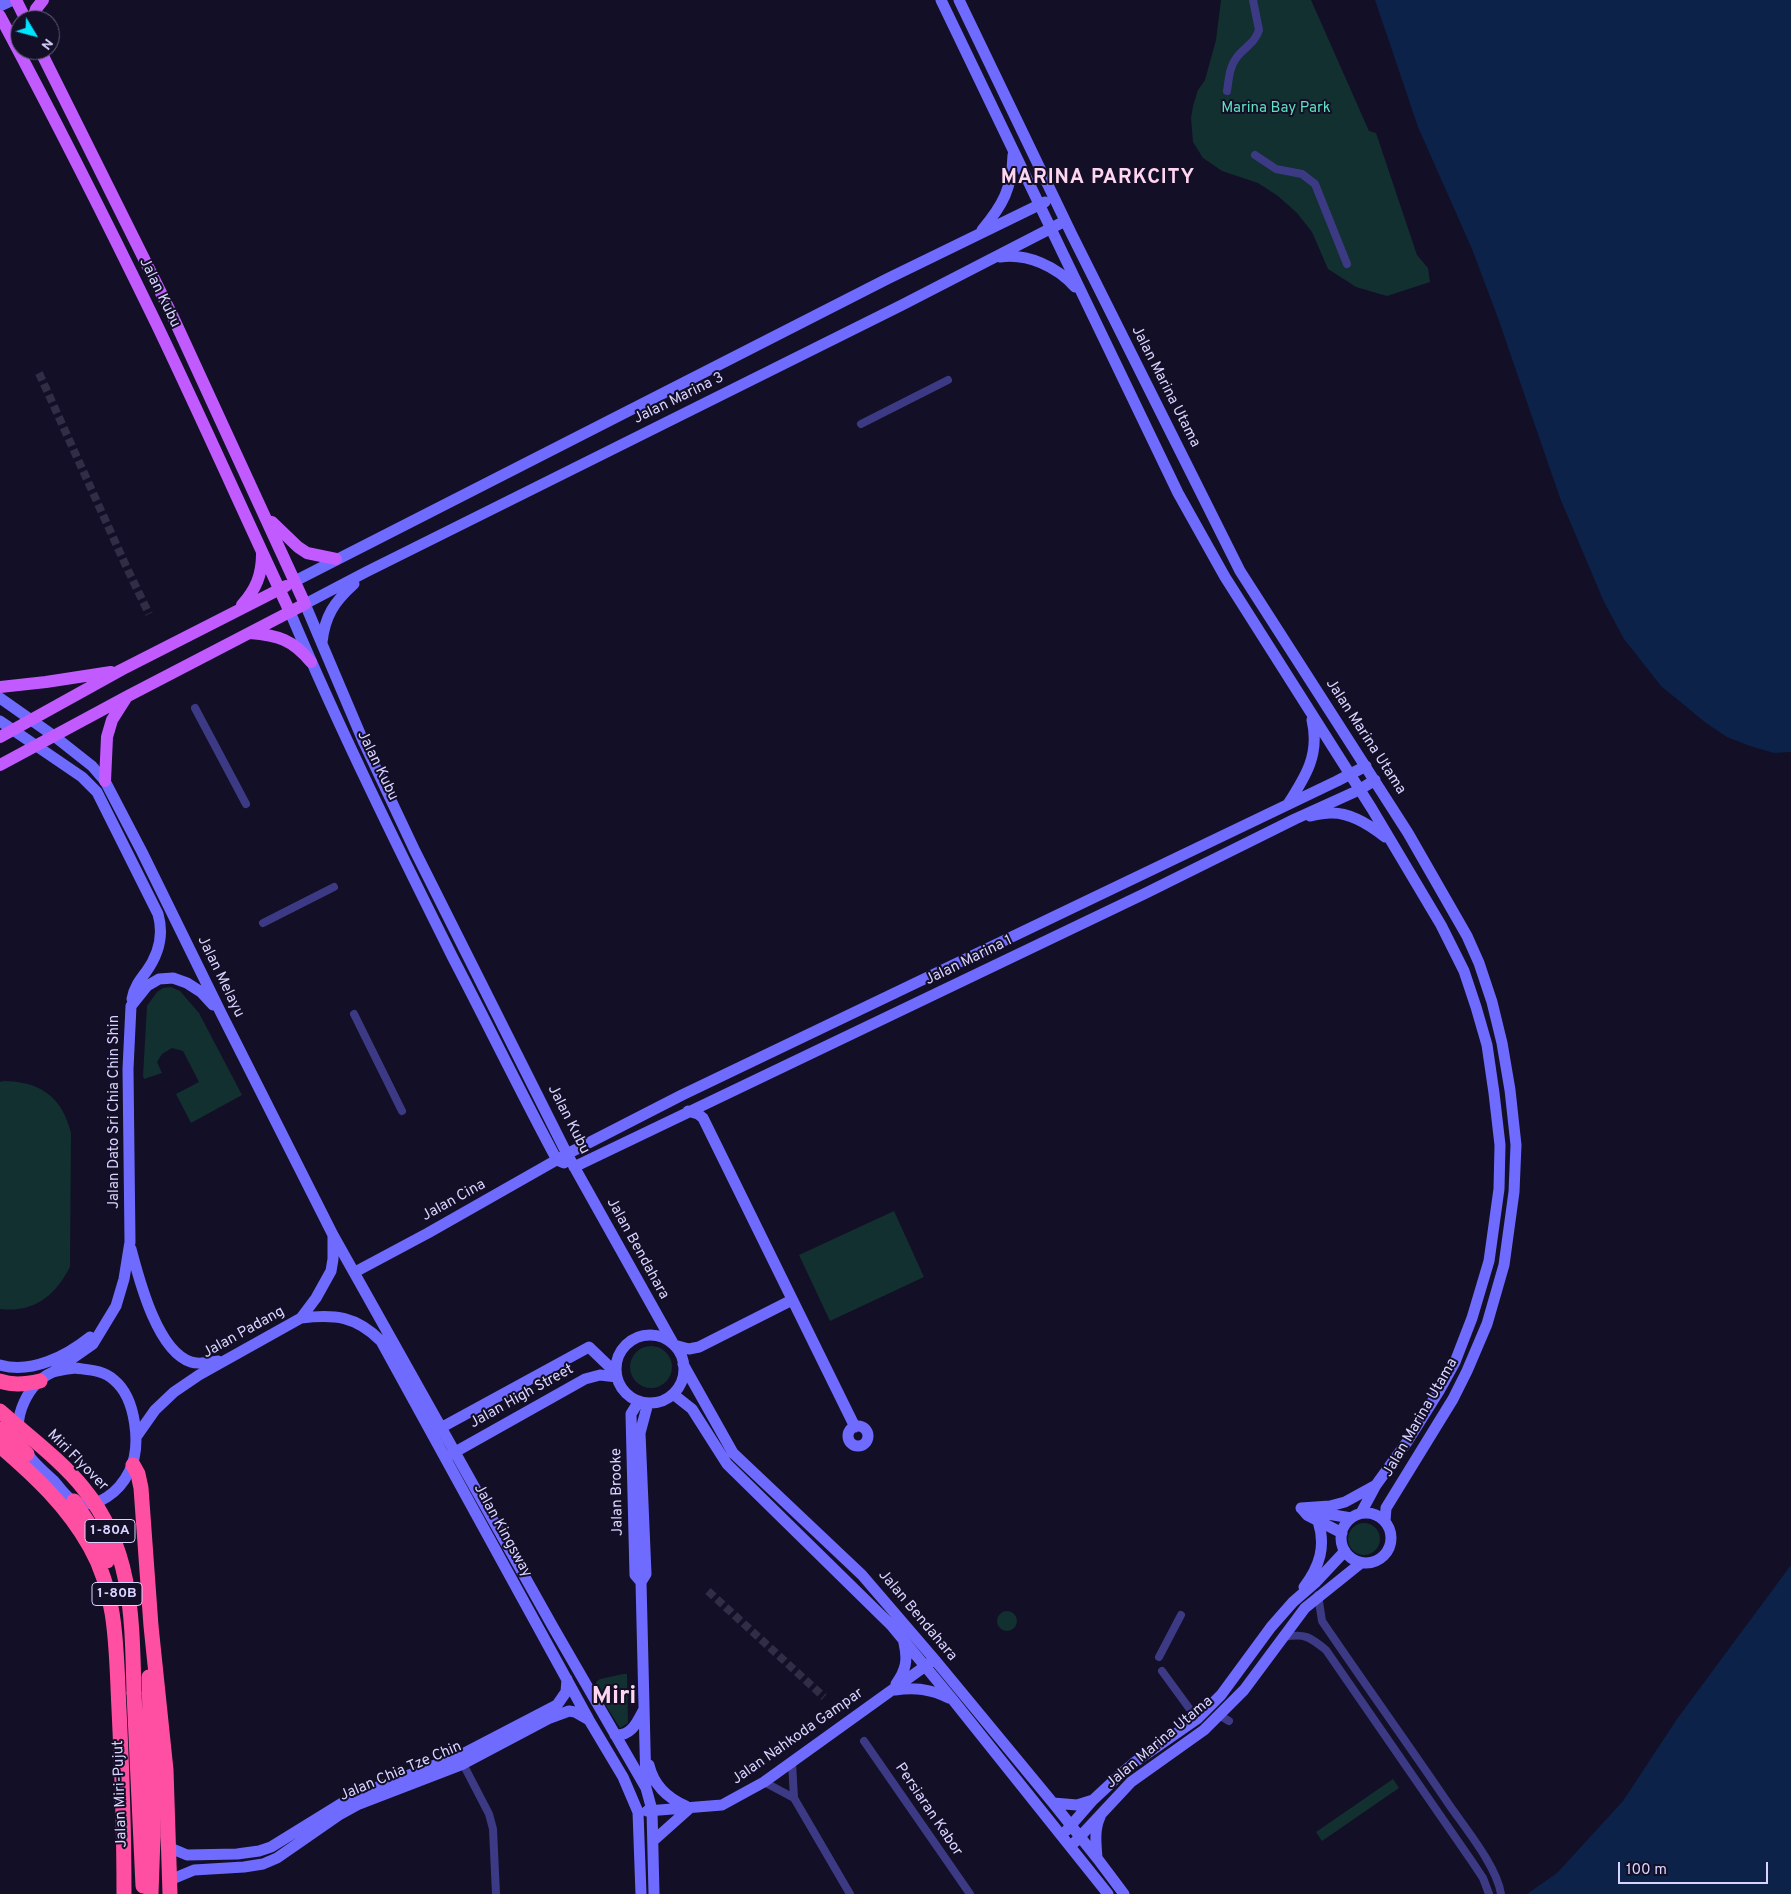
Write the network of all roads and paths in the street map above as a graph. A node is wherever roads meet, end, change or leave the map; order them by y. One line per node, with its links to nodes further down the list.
1 (14, 0): 5 (main road)
2 (941, 0): 9 (main road, Jalan Marina Utama)
3 (959, 0): 11 (main road, Jalan Marina Utama)
4 (1253, 0): 8 (street)
5 (0, 6)
6 (0, 16): 22 (main road, Jalan Kubu)
7 (45, 60): 21 (main road, Jalan Kubu)
8 (1227, 91)
9 (1014, 153): 12 (main road, Jalan Marina Utama); 15 (main road)
10 (1255, 155): 17 (street)
11 (1053, 197): 12 (main road, Jalan Marina 3); 13 (main road, Jalan Marina Utama)
12 (1039, 205): 14 (main road, Jalan Marina Utama); 15 (main road, Jalan Marina 3)
13 (1065, 221): 14 (main road, Jalan Marina 3); 45 (main road, Jalan Marina Utama)
14 (1050, 229): 16 (main road, Jalan Marina 3); 18 (main road, Jalan Marina Utama)
15 (979, 233): 23 (main road, Jalan Marina 3)
16 (992, 259): 18 (main road); 24 (main road, Jalan Marina 3)
17 (1347, 264)
18 (1087, 302): 38 (main road, Jalan Marina Utama)
19 (948, 380): 20 (street)
20 (861, 424)
21 (265, 515): 23 (main road); 25 (main road, Jalan Kubu)
22 (262, 552): 26 (main road, Jalan Kubu); 28 (main road)
23 (336, 560): 25 (main road, Jalan Marina 3)
24 (366, 572): 27 (main road, Jalan Marina 3); 31 (main road)
25 (295, 581): 26 (main road); 27 (main road, Jalan Kubu)
26 (279, 589): 28 (main road); 29 (main road, Jalan Kubu)
27 (306, 604): 29 (main road); 31 (main road, Jalan Kubu)
28 (237, 611): 33 (main road)
29 (290, 612): 30 (main road); 32 (main road, Jalan Kubu)
30 (250, 633): 32 (main road); 35 (main road)
31 (322, 644): 61 (main road, Jalan Kubu)
32 (311, 662): 61 (main road, Jalan Kubu)
33 (121, 670): 34 (main road); 39 (main road)
34 (0, 686)
35 (128, 696): 42 (main road); 48 (main road)
36 (0, 698): 39 (main road, Jalan Melayu)
37 (195, 708): 50 (street)
38 (1310, 713): 46 (main road, Jalan Marina Utama); 51 (main road)
39 (30, 719): 41 (main road); 42 (main road, Jalan Melayu)
40 (0, 721): 41 (main road)
41 (6, 733): 43 (main road)
42 (54, 736): 43 (main road); 48 (main road, Jalan Melayu)
43 (36, 746): 44 (main road); 56 (main road)
44 (0, 765)
45 (1366, 766): 46 (main road, Jalan Marina 1); 47 (main road, Jalan Marina Utama)
46 (1350, 775): 49 (main road, Jalan Marina Utama); 51 (main road, Jalan Marina 1)
47 (1375, 780): 49 (main road, Jalan Marina 1); 93 (main road, Jalan Marina Utama)
48 (105, 781): 57 (main road, Jalan Melayu)
49 (1360, 790): 52 (main road, Jalan Marina 1); 53 (main road, Jalan Marina Utama)
50 (246, 804)
51 (1288, 804): 61 (main road, Jalan Marina 1)
52 (1295, 819): 53 (main road); 60 (main road, Jalan Marina 1)
53 (1392, 843): 88 (main road, Jalan Marina Utama)
54 (334, 888): 55 (street)
55 (263, 923)
56 (131, 1006): 57 (main road, Jalan Dato Sri Chia Chin Shin); 64 (main road, Jalan Dato Sri Chia Chin Shin)
57 (221, 1013): 63 (main road, Jalan Melayu)
58 (354, 1014): 59 (street)
59 (402, 1111)
60 (688, 1111): 62 (main road, Jalan Marina 1); 66 (main road)
61 (562, 1157): 62 (main road, Jalan Kubu); 65 (main road, Jalan Cina)
62 (574, 1167): 69 (main road, Jalan Bendahara)
63 (333, 1235): 65 (main road, Jalan Melayu); 68 (main road, Jalan Padang)
64 (130, 1242): 67 (main road, Jalan Dato Sri Chia Chin Shin); 70 (main road, Jalan Dato Sri Chia Chin Shin)
65 (355, 1272): 79 (main road, Jalan Kingsway)
66 (792, 1300): 69 (main road); 80 (main road)
67 (110, 1317): 72 (main road); 74 (main road, Jalan Dato Sri Chia Chin Shin)
68 (301, 1318): 70 (main road, Jalan Padang); 82 (main road, Jalan Kingsway)
69 (674, 1345): 71 (main road); 73 (main road)
70 (224, 1361): 83 (main road, Jalan Padang)
71 (683, 1364): 76 (main road); 104 (main road, Jalan Bendahara)
72 (0, 1365)
73 (617, 1375): 77 (main road); 79 (main road, Jalan High Street); 86 (main road, Jalan High Street)
74 (46, 1377): 75 (highway); 83 (main road); 85 (main road)
75 (0, 1381)
76 (673, 1394): 77 (main road); 102 (main road, Jalan Bendahara)
77 (644, 1402): 112 (main road, Jalan Brooke)
78 (0, 1411): 108 (highway, Miri Flyover / 1-80A, bridge)
79 (442, 1428): 82 (main road, Jalan High Street); 86 (main road, Jalan Kingsway)
80 (855, 1428)
81 (0, 1429): 85 (highway)
82 (431, 1433): 86 (main road, Jalan Kingsway)
83 (136, 1437): 87 (main road)
84 (0, 1446): 109 (highway, 1-80B)
85 (27, 1454): 89 (main road)
86 (450, 1455): 106 (main road, Jalan Kingsway); 114 (main road, Jalan Kingsway)
87 (133, 1465): 89 (main road); 100 (highway)
88 (1376, 1485): 90 (main road); 91 (main road, Jalan Marina Utama)
89 (74, 1501): 109 (highway, 1-80B)
90 (1312, 1508): 91 (main road); 92 (main road)
91 (1356, 1516): 93 (main road); 94 (main road)
92 (1318, 1521): 94 (main road); 98 (main road)
93 (1385, 1521): 96 (main road)
94 (1342, 1533): 95 (main road)
95 (1345, 1551): 96 (main road); 98 (main road, Jalan Marina Utama)
96 (1361, 1563): 97 (main road, Jalan Marina Utama)
97 (1318, 1595): 101 (main road, Jalan Marina Utama); 149 (street)
98 (1293, 1602): 122 (main road, Jalan Marina Utama)
99 (1181, 1615): 103 (street)
100 (151, 1626): 134 (highway); 140 (highway)
101 (1284, 1637): 126 (main road, Jalan Marina Utama); 148 (street)
102 (903, 1639): 104 (main road, Jalan Bendahara); 107 (main road)
103 (1159, 1657)
104 (930, 1663): 107 (main road, Jalan Nahkoda Gampar); 110 (main road, Jalan Bendahara); 123 (main road, Jalan Bendahara)
105 (1162, 1671): 111 (street)
106 (567, 1679): 113 (main road, Jalan Kingsway); 117 (main road, Jalan Chia Tze Chin)
107 (892, 1690): 110 (main road); 118 (main road, Jalan Nahkoda Gampar)
108 (134, 1692): 139 (highway, Jalan Miri-Pujut / 1-80A)
109 (118, 1696): 138 (highway, Jalan Miri-Pujut / 1-80B)
110 (953, 1700): 129 (main road, Jalan Bendahara)
111 (1189, 1708)
112 (644, 1709): 114 (main road); 116 (main road, Jalan Brooke)
113 (589, 1720): 117 (main road, Jalan Chia Tze Chin); 127 (main road, Jalan Kingsway)
114 (615, 1735): 120 (main road, Jalan Kingsway)
115 (864, 1741): 145 (street, Persiaran Kabor)
116 (646, 1750): 120 (main road, Jalan Brooke); 124 (main road)
117 (461, 1760): 131 (main road, Jalan Chia Tze Chin); 135 (main road, Jalan Chia Tze Chin); 141 (street)
118 (792, 1762): 119 (main road, Jalan Nahkoda Gampar); 121 (street)
119 (764, 1782): 121 (street); 124 (main road, Jalan Nahkoda Gampar)
120 (646, 1788): 125 (main road); 127 (main road)
121 (794, 1798): 144 (street)
122 (1093, 1800): 123 (main road); 128 (main road, Jalan Marina Utama)
123 (1053, 1803): 128 (main road, Jalan Bendahara)
124 (690, 1808): 125 (main road, Jalan Nahkoda Gampar); 132 (main road)
125 (652, 1810): 127 (main road, Jalan Nahkoda Gampar); 132 (main road)
126 (1103, 1811): 130 (main road, Jalan Marina Utama); 136 (main road)
127 (638, 1812): 142 (main road)
128 (1071, 1827): 129 (main road, Jalan Marina Utama); 130 (main road, Jalan Bendahara)
129 (1061, 1835): 133 (main road, Jalan Bendahara)
130 (1080, 1837): 133 (main road, Jalan Marina Utama); 136 (main road, Jalan Bendahara)
131 (282, 1840): 134 (main road, Jalan Chia Tze Chin); 135 (main road)
132 (652, 1841): 143 (main road)
133 (1070, 1846): 146 (main road, Jalan Bendahara)
134 (168, 1847): 137 (highway)
135 (289, 1850): 137 (main road, Jalan Chia Tze Chin)
136 (1097, 1858): 147 (main road, Jalan Bendahara)
137 (170, 1887)
138 (124, 1894)
139 (143, 1894)
140 (150, 1894)
141 (496, 1894)
142 (641, 1894)
143 (654, 1894)
144 (850, 1894)
145 (970, 1894)
146 (1108, 1894)
147 (1124, 1894)
148 (1489, 1894)
149 (1501, 1894)

